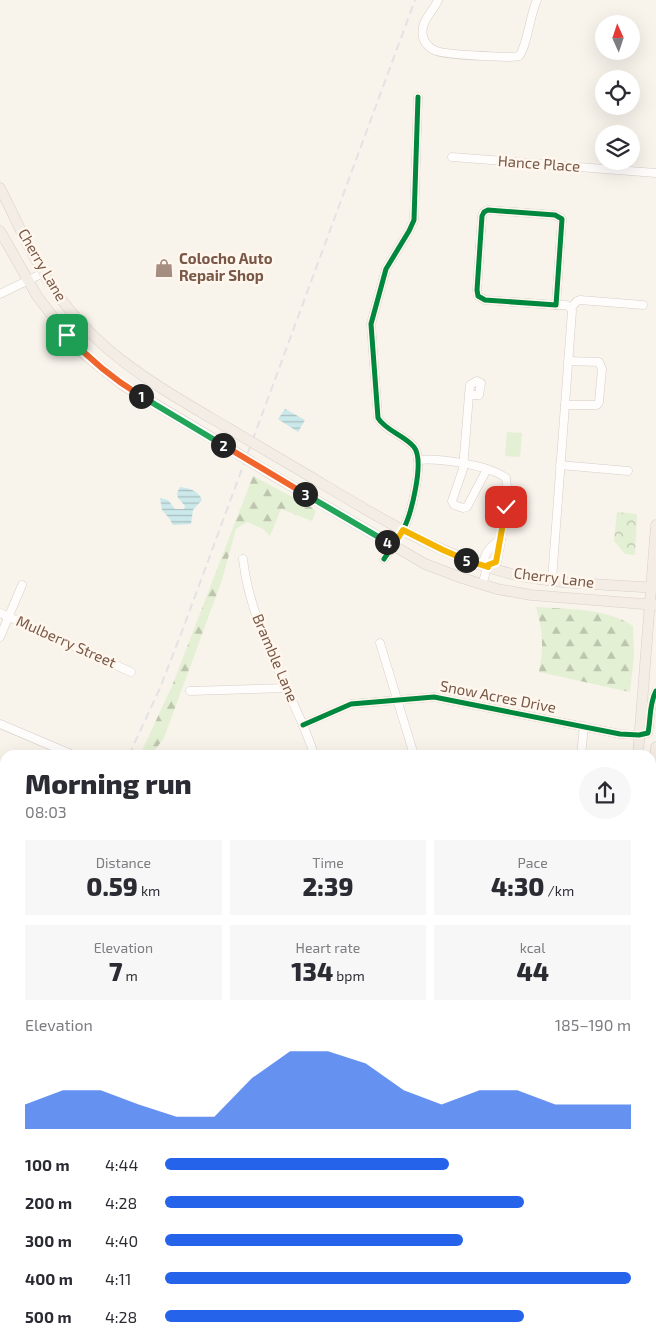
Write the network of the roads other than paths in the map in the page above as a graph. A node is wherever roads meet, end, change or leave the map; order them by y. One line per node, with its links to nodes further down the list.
1 (438, 0): 2 (street)
2 (537, 0)
3 (418, 97): 17 (street)
4 (452, 157): 5 (street, Hance Place)
5 (656, 173)
6 (0, 188): 8 (main road, Cherry Lane)
7 (0, 231): 9 (main road, Cherry Lane)
8 (43, 273): 9 (street); 23 (main road, Cherry Lane, bridge)
9 (28, 280): 10 (street); 25 (main road, Cherry Lane, bridge)
10 (0, 294)
11 (643, 304): 13 (street)
12 (556, 305): 12 (street); 13 (street)
13 (571, 308): 14 (street)
14 (568, 361): 16 (street); 16 (street)
15 (469, 395): 18 (street)
16 (565, 404): 19 (street)
17 (418, 460): 18 (street); 23 (street)
18 (464, 464): 20 (street); 20 (street)
19 (560, 465): 21 (street); 29 (street)
20 (487, 469): 24 (street)
21 (628, 471)
22 (656, 525): 32 (main road)
23 (403, 530): 25 (street); 28 (main road, Cherry Lane)
24 (501, 540): 28 (street); 28 (street)
25 (393, 546): 27 (street); 30 (main road, Cherry Lane)
26 (243, 559): 39 (street, Bramble Lane)
27 (384, 560)
28 (488, 566): 29 (main road, Cherry Lane); 30 (street)
29 (552, 580): 32 (main road, Cherry Lane)
30 (482, 585): 33 (main road, Cherry Lane)
31 (22, 586): 35 (street)
32 (653, 588): 33 (main road)
33 (652, 605): 46 (main road)
34 (0, 613): 35 (street, Mulberry Street)
35 (9, 617): 36 (street); 38 (street, Mulberry Street)
36 (0, 637)
37 (380, 643): 42 (street)
38 (131, 672)
39 (287, 688): 40 (street); 44 (street, Bramble Lane)
40 (190, 691)
41 (656, 691): 46 (street)
42 (397, 699): 44 (street, Snow Acres Drive); 45 (street, Snow Acres Drive); 49 (street)
43 (0, 724): 47 (street)
44 (304, 725): 48 (street, Bramble Lane)
45 (584, 726): 46 (street, Snow Acres Drive); 50 (street)
46 (639, 735): 51 (main road)
47 (61, 750)
48 (312, 750)
49 (412, 750)
50 (582, 750)
51 (638, 750)

